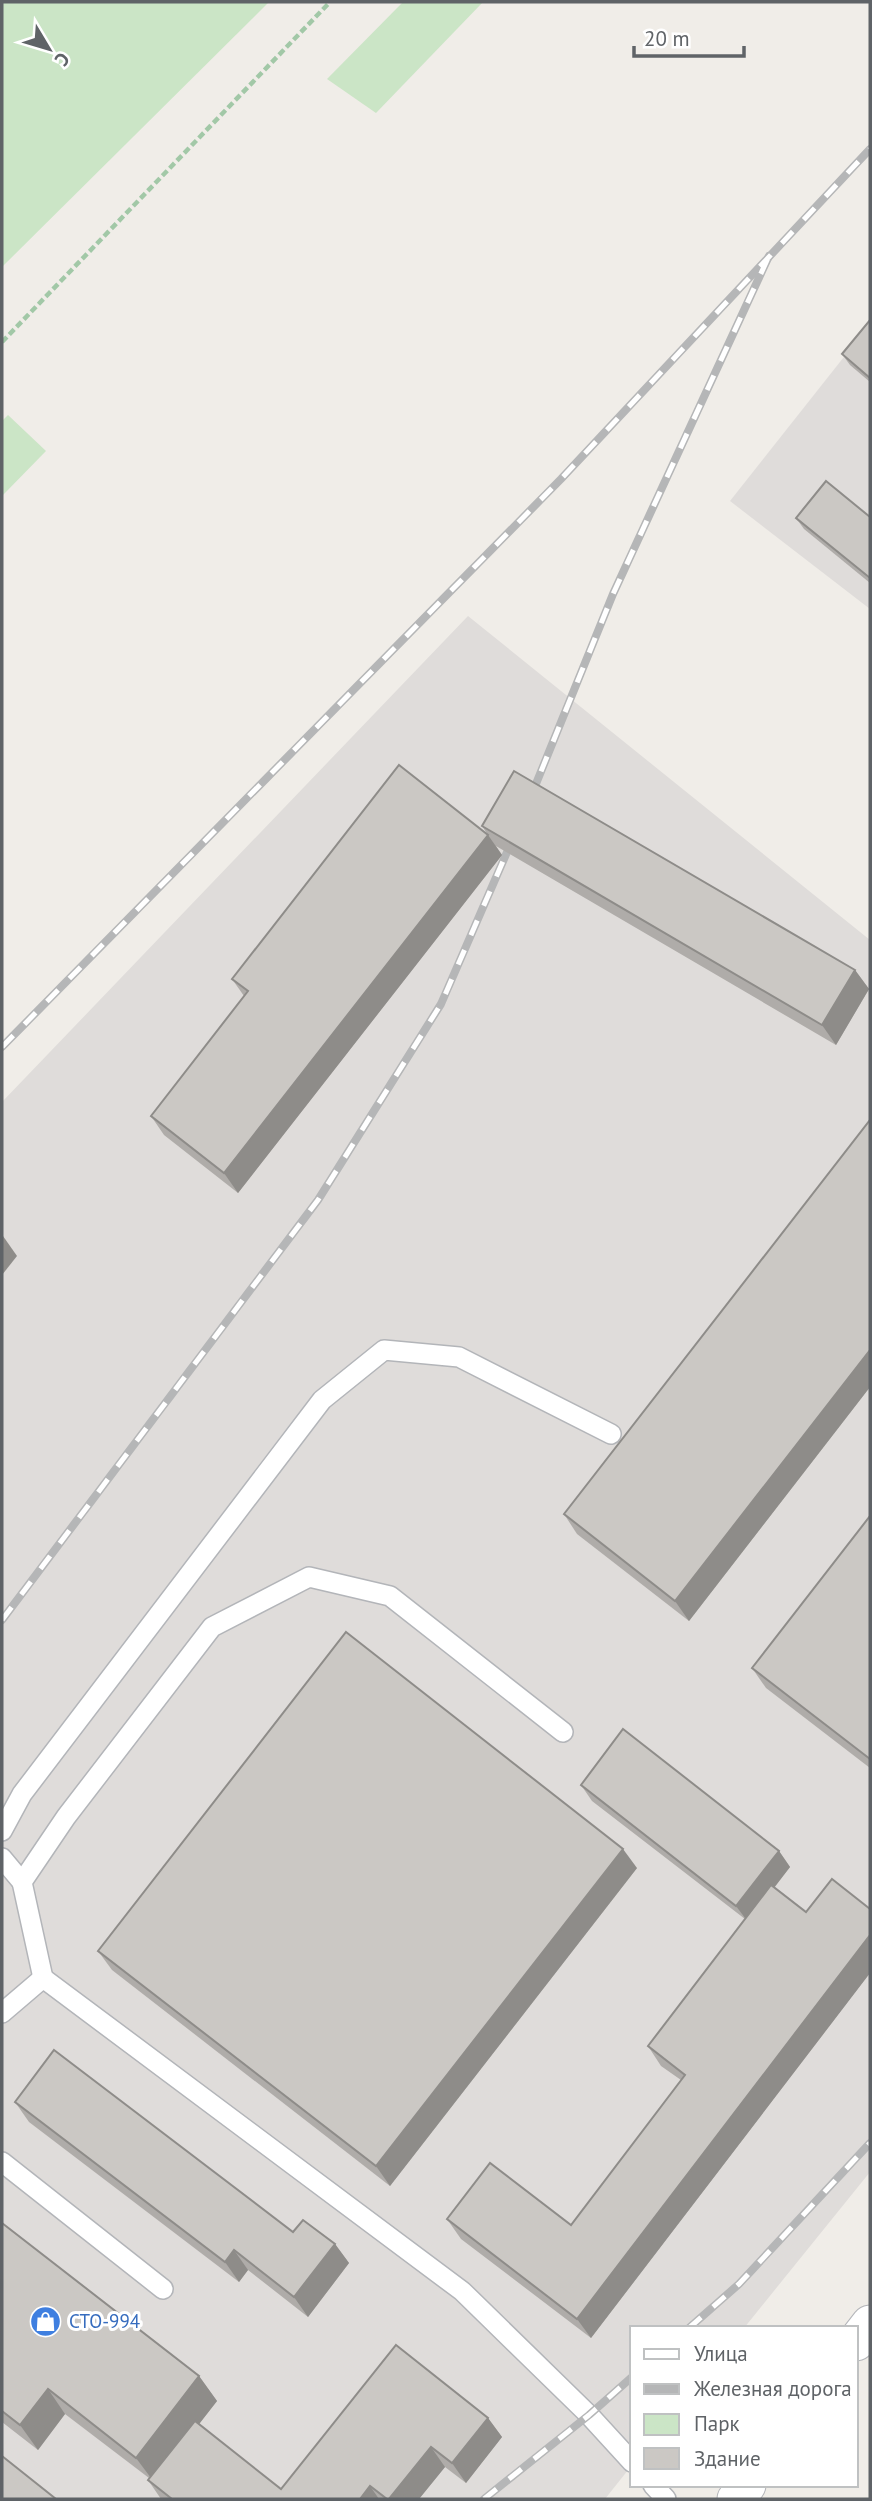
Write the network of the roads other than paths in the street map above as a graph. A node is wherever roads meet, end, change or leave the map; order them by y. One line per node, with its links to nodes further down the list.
1 (611, 1434): 3 (lane)
2 (563, 1732): 5 (lane)
3 (2, 1831)
4 (2, 1858): 5 (lane)
5 (22, 1882): 6 (lane)
6 (43, 1978): 7 (lane); 12 (lane)
7 (2, 2012)
8 (2, 2162): 9 (lane)
9 (163, 2289)
10 (870, 2324): 11 (street)
11 (858, 2339)
12 (630, 2460)

